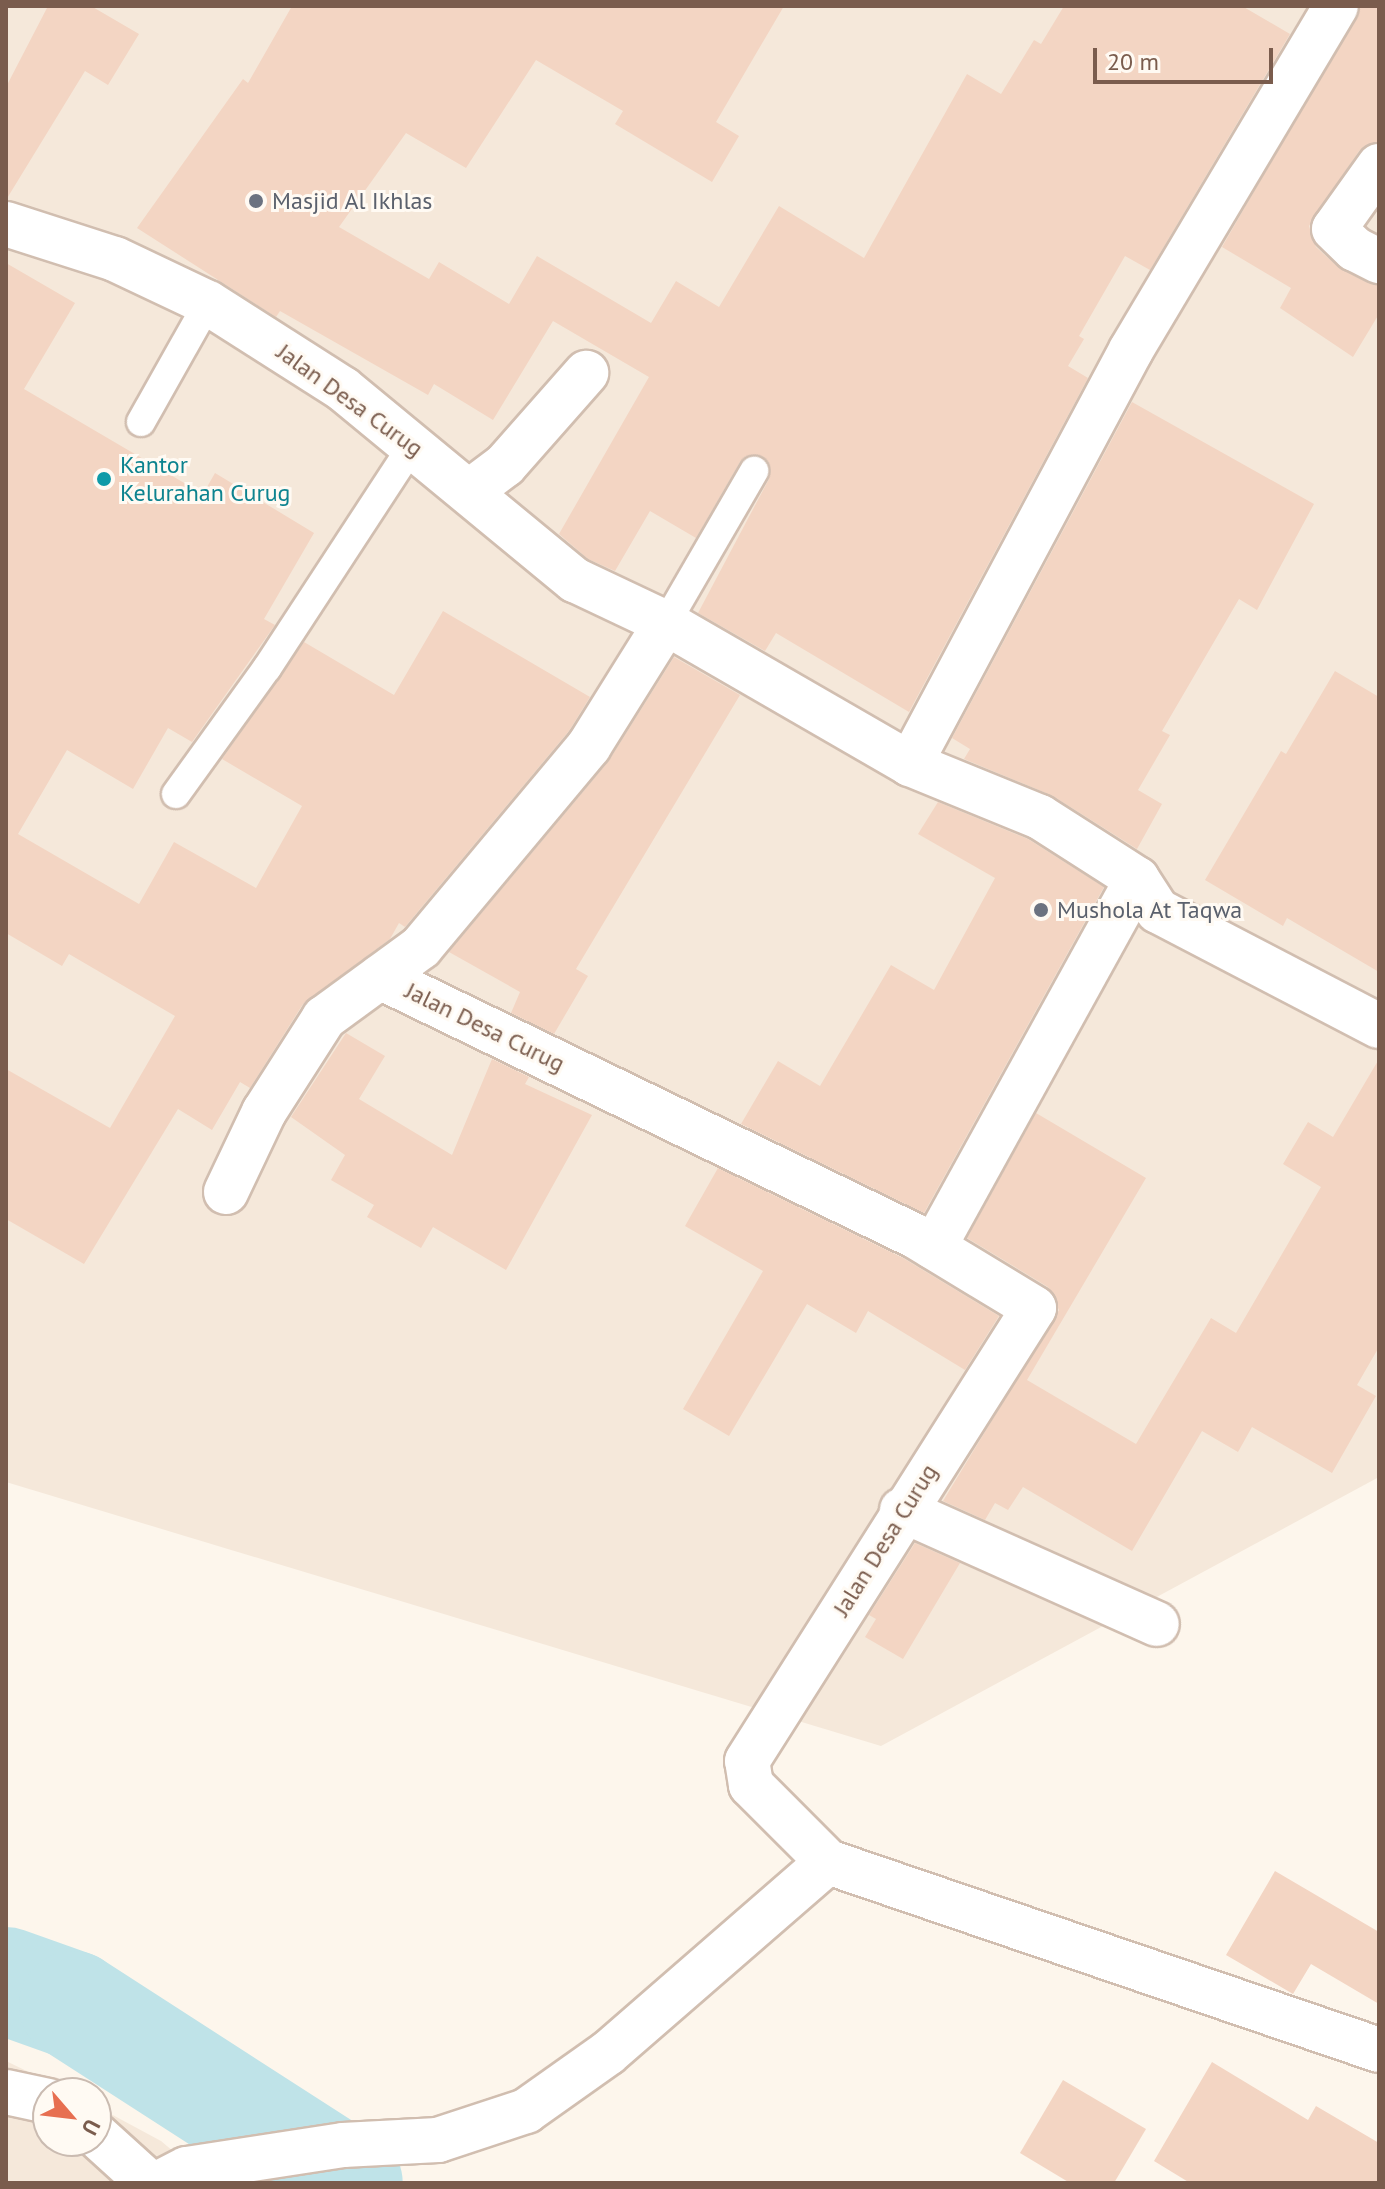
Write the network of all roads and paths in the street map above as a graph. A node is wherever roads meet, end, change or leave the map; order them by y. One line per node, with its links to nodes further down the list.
1 (1336, 6): 12 (street)
2 (1379, 166): 4 (street)
3 (6, 224): 5 (street, Jalan Desa Curug)
4 (1379, 261)
5 (208, 303): 7 (lane); 8 (street, Jalan Desa Curug)
6 (586, 373): 10 (street)
7 (141, 422)
8 (414, 443): 10 (street, Jalan Desa Curug); 13 (lane)
9 (754, 471): 11 (lane)
10 (469, 492): 11 (street, Jalan Desa Curug)
11 (666, 623): 12 (street, Jalan Desa Curug); 15 (street, Jalan Desa Curug)
12 (910, 764): 14 (street, Jalan Desa Curug)
13 (176, 794)
14 (1137, 879): 16 (street, Jalan Desa Curug); 18 (street)
15 (380, 977): 17 (street, Jalan Desa Curug); 18 (street, Jalan Desa Curug)
16 (1379, 1026)
17 (226, 1192)
18 (934, 1247): 19 (street, Jalan Desa Curug)
19 (902, 1510): 20 (street); 21 (street, Jalan Desa Curug)
20 (1157, 1624)
21 (828, 1862): 22 (street, Jalan Desa Curug); 26 (street)
22 (1379, 2050)
23 (6, 2092): 24 (street)
24 (32, 2098)
25 (112, 2145): 26 (street)
26 (165, 2178)

